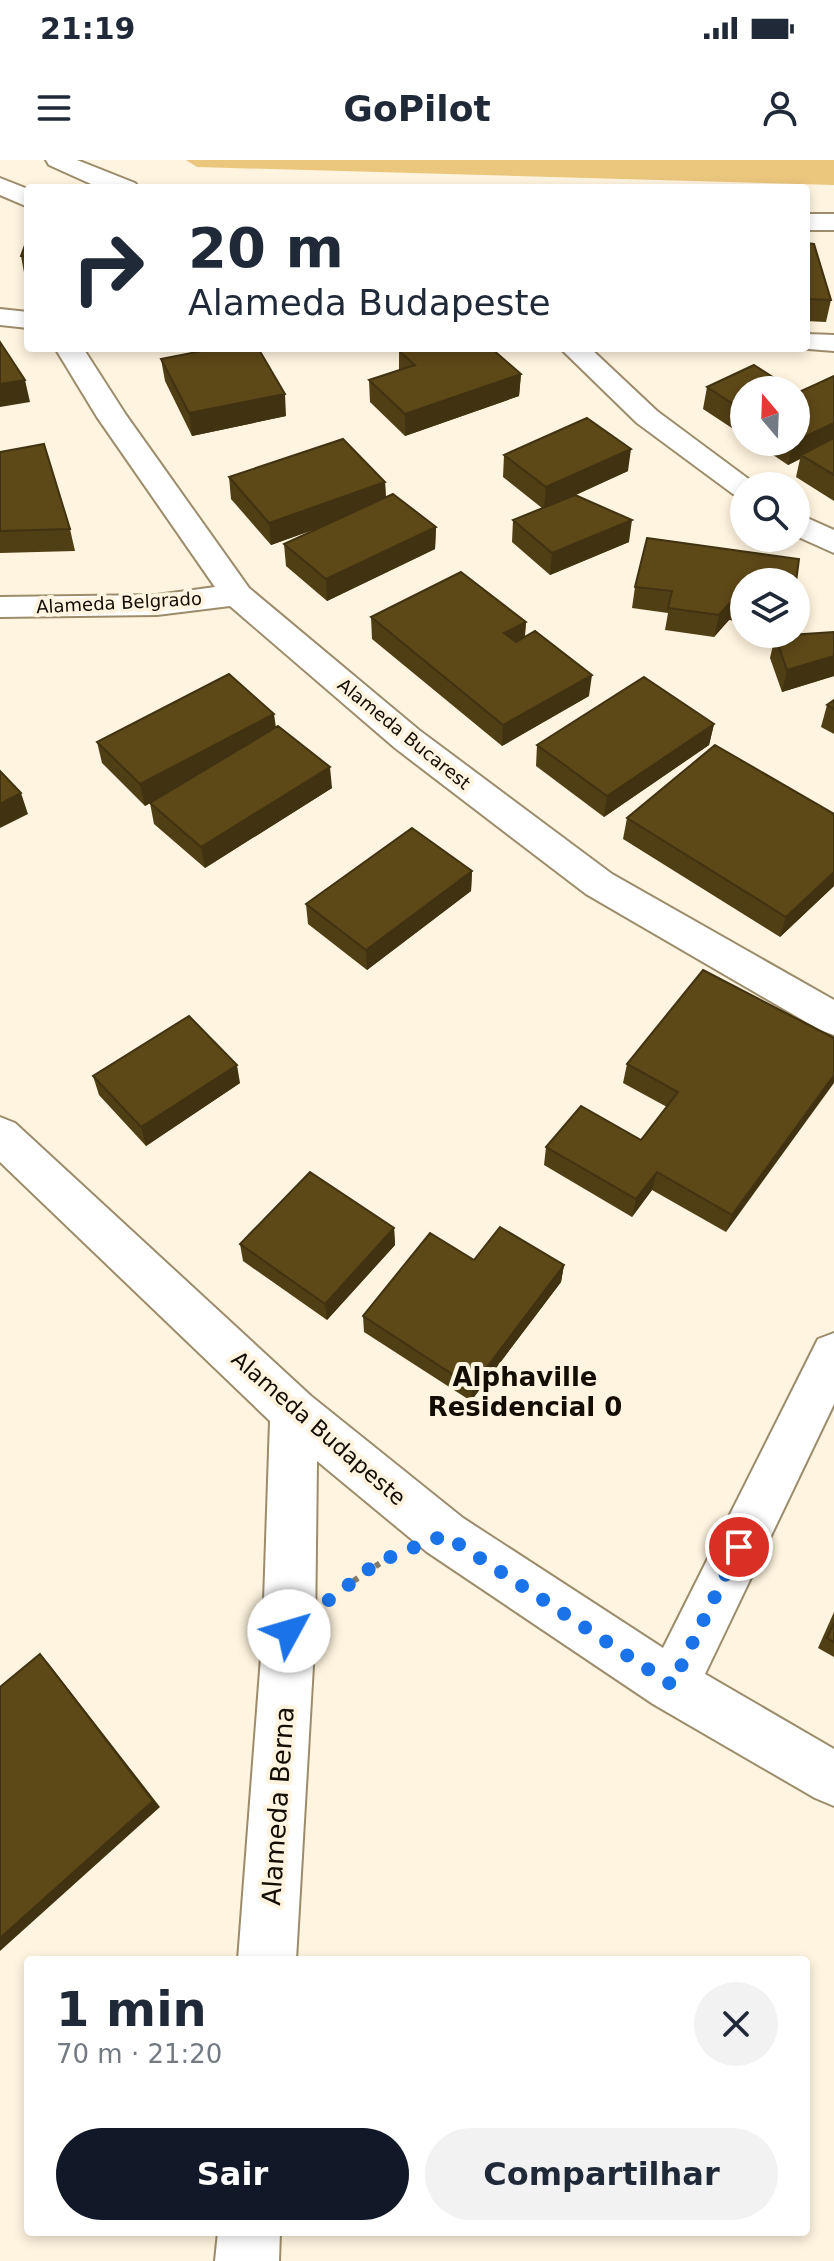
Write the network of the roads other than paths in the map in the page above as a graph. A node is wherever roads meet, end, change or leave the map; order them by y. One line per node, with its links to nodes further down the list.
1 (58, 160): 2 (street)
2 (113, 184)
3 (0, 185): 4 (street)
4 (24, 197)
5 (0, 203): 6 (street)
6 (24, 205)
7 (810, 222): 8 (street)
8 (834, 222)
9 (0, 317): 10 (street)
10 (24, 320)
11 (810, 342): 12 (street)
12 (834, 343)
13 (71, 352): 18 (street, Alameda Bucarest)
14 (578, 352): 15 (street)
15 (730, 478)
16 (810, 530): 17 (street)
17 (834, 543)
18 (237, 595): 19 (street, Alameda Belgrado); 20 (street, Alameda Bucarest)
19 (0, 607)
20 (834, 1019)
21 (0, 1135): 23 (street, Alameda Budapeste)
22 (834, 1354): 24 (street)
23 (294, 1412): 24 (street, Alameda Budapeste); 26 (street, Alameda Berna)
24 (672, 1685): 25 (street, Alameda Budapeste)
25 (834, 1779)
26 (267, 1956)
27 (249, 2236): 28 (street)
28 (247, 2261)

